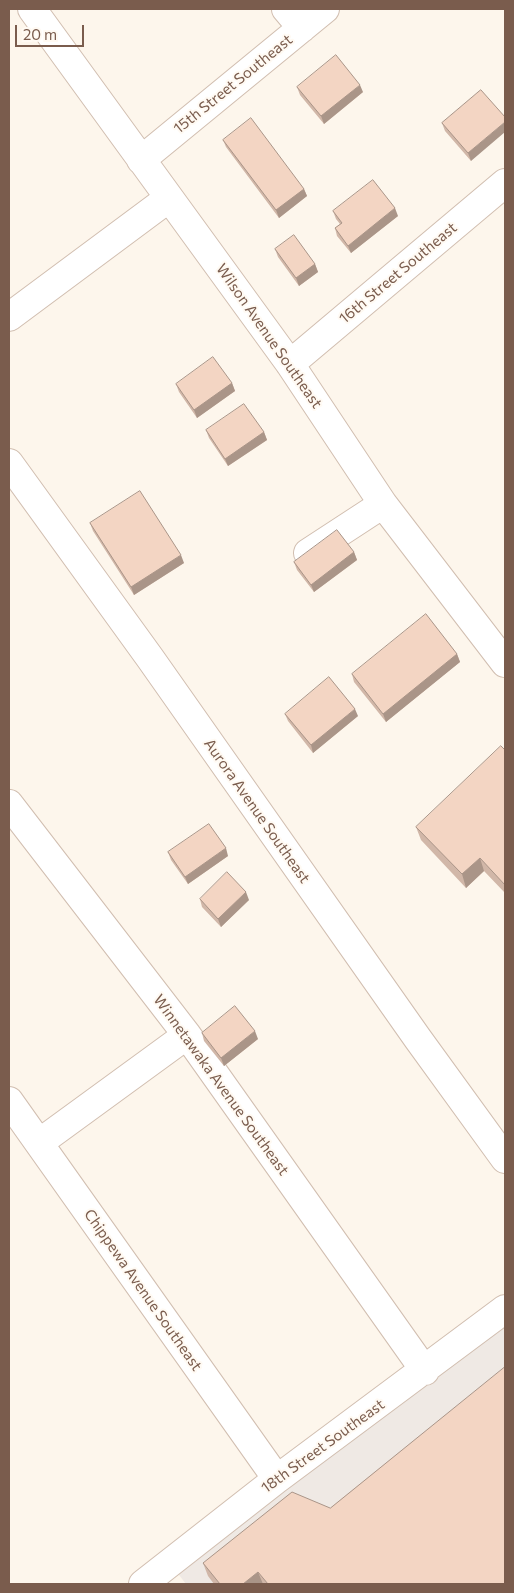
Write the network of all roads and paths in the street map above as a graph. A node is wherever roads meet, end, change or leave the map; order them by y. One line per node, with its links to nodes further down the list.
1 (32, 9): 4 (street, Wilson Avenue Southeast)
2 (325, 9): 3 (street, 15th Street Southeast)
3 (294, 18): 4 (street, 15th Street Southeast)
4 (141, 160): 6 (street, Wilson Avenue Southeast)
5 (505, 183): 8 (street, 16th Street Southeast)
6 (169, 198): 7 (street); 8 (street, Wilson Avenue Southeast)
7 (9, 317)
8 (290, 364): 10 (street, Wilson Avenue Southeast)
9 (9, 462): 17 (street, Aurora Avenue Southeast)
10 (384, 504): 11 (street); 12 (street, Wilson Avenue Southeast)
11 (300, 558)
12 (505, 664)
13 (9, 804): 14 (street, Winnetawaka Avenue Southeast)
14 (187, 1035): 16 (street); 19 (street, Winnetawaka Avenue Southeast)
15 (9, 1101): 16 (street, Chippewa Avenue Southeast)
16 (39, 1143): 20 (street, Chippewa Avenue Southeast)
17 (505, 1159)
18 (505, 1309): 19 (street, 18th Street Southeast)
19 (424, 1371): 20 (street, 18th Street Southeast)
20 (277, 1479): 21 (street, 18th Street Southeast)
21 (143, 1584)

